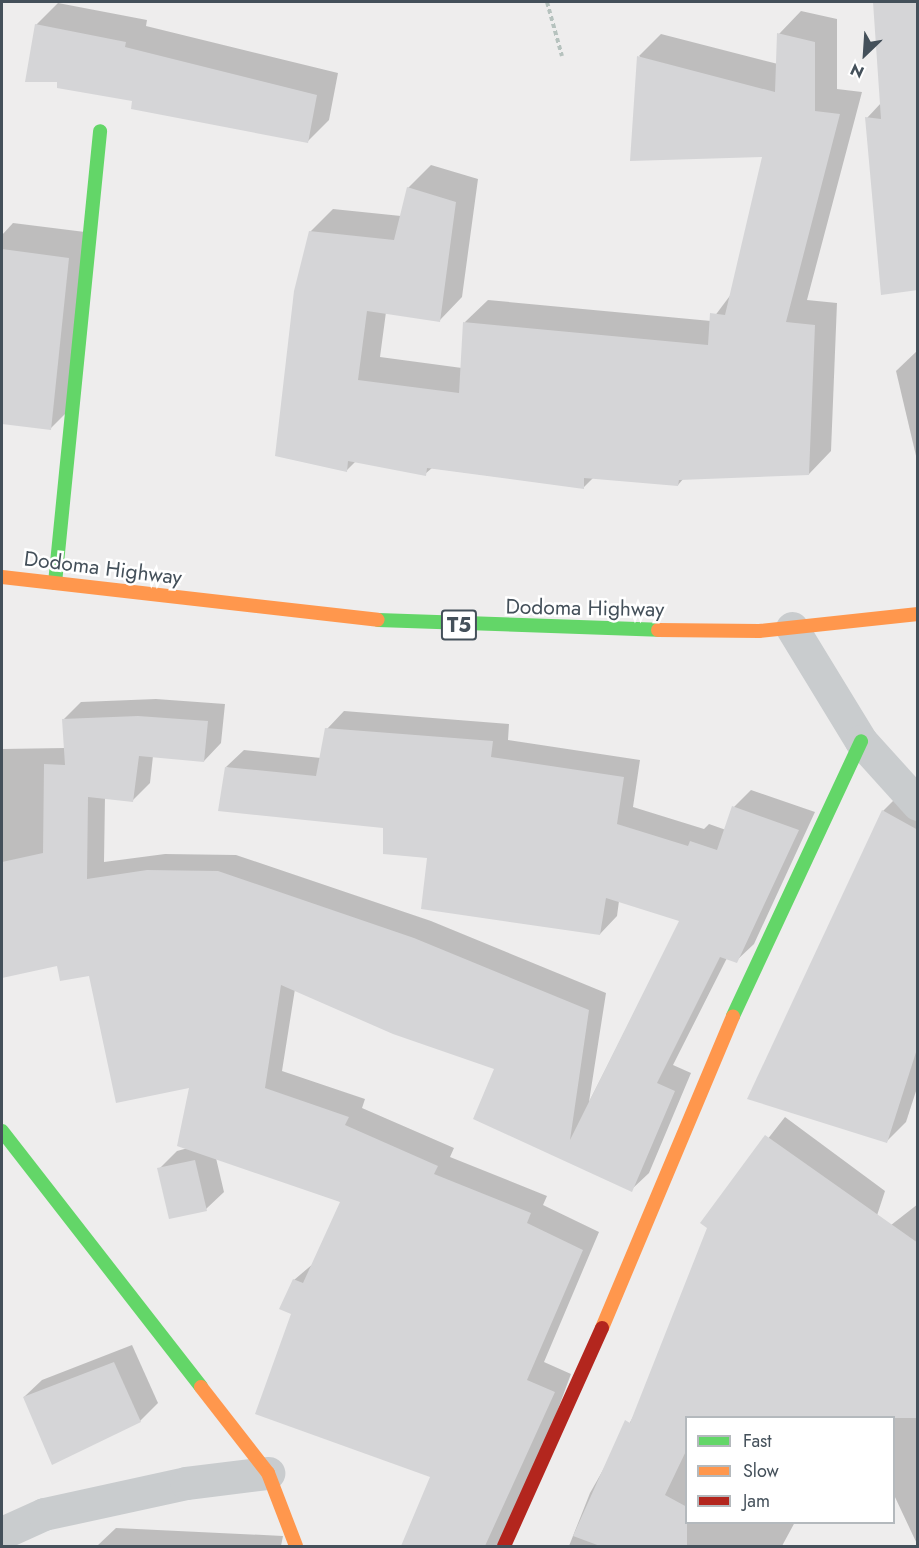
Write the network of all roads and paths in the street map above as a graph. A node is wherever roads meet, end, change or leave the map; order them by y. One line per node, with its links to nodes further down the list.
1 (547, 2): 2 (path)
2 (562, 56)
3 (100, 131): 5 (main road)
4 (2, 577): 5 (main road, Dodoma Highway / T5)
5 (55, 583): 7 (main road, Dodoma Highway / T5)
6 (918, 614): 7 (main road, Dodoma Highway / T5)
7 (792, 628): 8 (street)
8 (861, 741): 9 (street); 14 (main road)
9 (918, 804)
10 (2, 1131): 11 (main road)
11 (268, 1473): 12 (street); 13 (main road)
12 (2, 1533)
13 (296, 1546)
14 (504, 1546)

